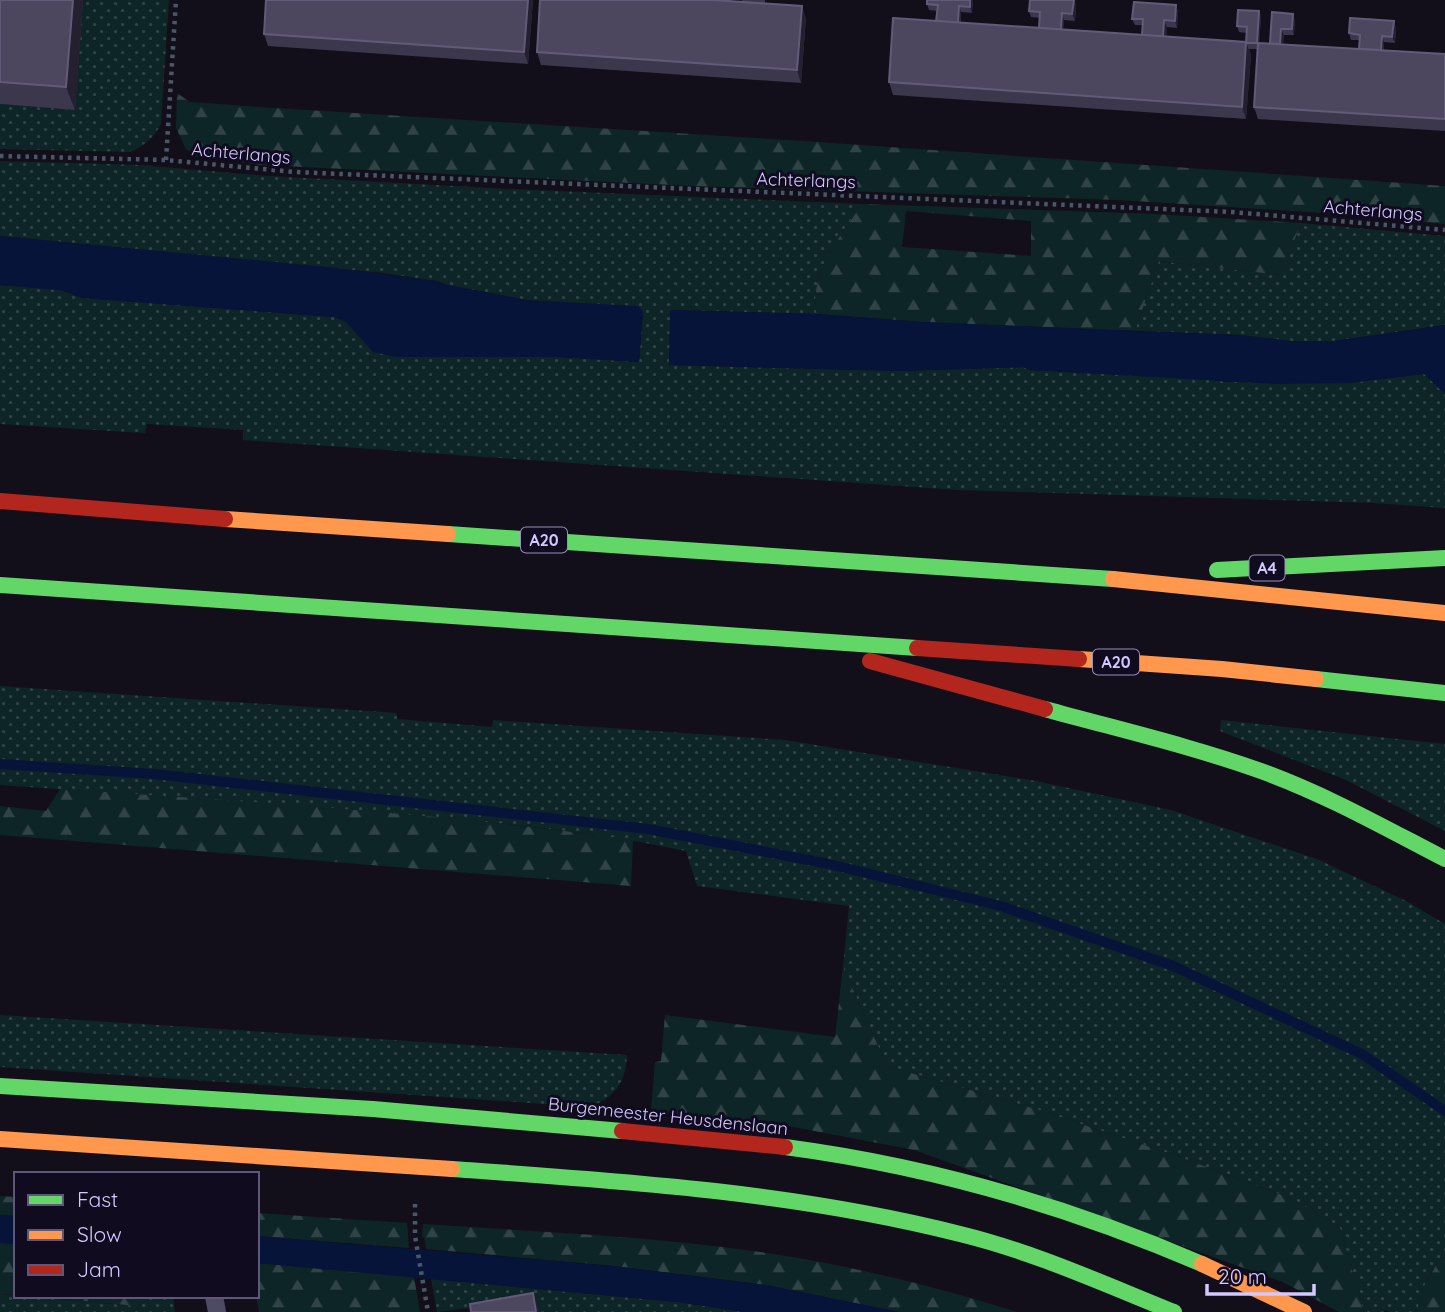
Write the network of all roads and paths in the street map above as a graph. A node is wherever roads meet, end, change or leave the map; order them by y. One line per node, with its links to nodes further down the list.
1 (176, 0): 3 (path, Achterlangs)
2 (0, 156): 3 (path, Achterlangs)
3 (166, 160): 4 (path, Achterlangs)
4 (1445, 230)
5 (0, 501): 7 (main road, A20)
6 (1445, 558): 7 (main road, A4)
7 (1089, 577): 9 (main road, A20)
8 (0, 585): 10 (main road, A20)
9 (1445, 613)
10 (787, 638): 11 (main road, A20); 12 (main road, A20)
11 (1445, 693)
12 (1445, 859)
13 (0, 1086): 20 (main road, Burgemeester Heusdenslaan)
14 (0, 1139): 19 (main road)
15 (401, 1203): 16 (path)
16 (415, 1204): 17 (path); 18 (path)
17 (428, 1205)
18 (428, 1312)
19 (1174, 1312)
20 (1304, 1312)

